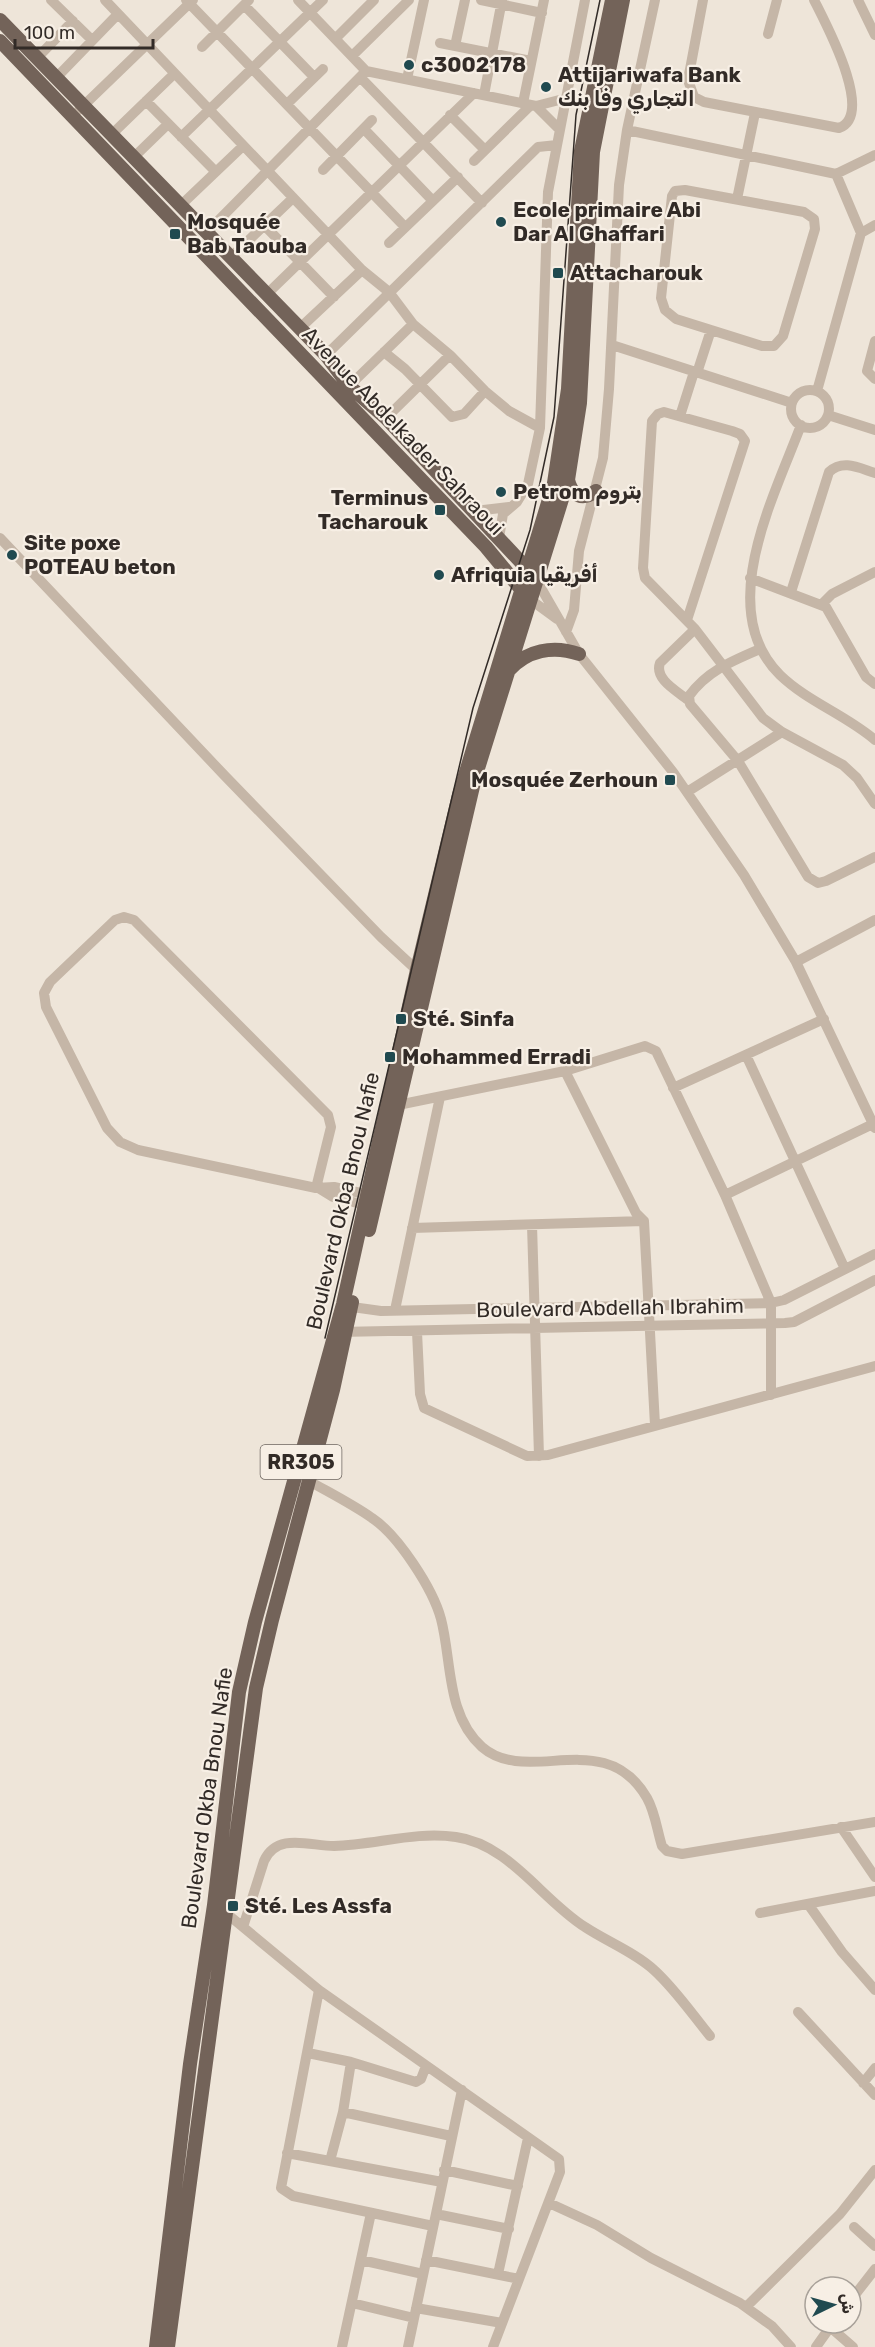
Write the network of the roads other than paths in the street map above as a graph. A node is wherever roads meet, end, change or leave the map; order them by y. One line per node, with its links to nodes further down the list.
1 (105, 0): 24 (street)
2 (298, 0): 22 (street)
3 (323, 0): 22 (street)
4 (374, 0): 30 (street)
5 (407, 0): 39 (street)
6 (424, 0): 48 (street)
7 (465, 0): 36 (street)
8 (481, 0): 19 (street)
9 (544, 0): 23 (street)
10 (585, 0): 50 (street)
11 (612, 0): 130 (main road, Boulevard Okba Bnou Nafie / RR305)
12 (623, 0): 123 (main road, Boulevard Okba Bnou Nafie / RR305)
13 (655, 0): 64 (street)
14 (703, 0): 56 (street)
15 (777, 0): 28 (street)
16 (816, 0): 56 (street)
17 (189, 1): 27 (street); 35 (street)
18 (57, 2): 26 (street)
19 (502, 2): 23 (street); 38 (street)
20 (863, 2): 29 (street)
21 (246, 3): 27 (street); 33 (street)
22 (310, 12): 30 (street); 33 (street)
23 (542, 13): 41 (street)
24 (118, 14): 31 (street); 35 (street)
25 (0, 20): 40 (main road, Avenue Abdelkader Sahraoui)
26 (73, 21): 31 (street); 40 (street)
27 (217, 32): 37 (street); 42 (street)
28 (768, 34)
29 (875, 35)
30 (336, 38): 39 (street)
31 (92, 40): 47 (street)
32 (0, 41): 58 (main road, Avenue Abdelkader Sahraoui)
33 (280, 42): 42 (street); 46 (street)
34 (440, 43): 36 (street)
35 (147, 44): 44 (street); 54 (street)
36 (455, 46): 38 (street)
37 (202, 47)
38 (492, 52): 41 (street); 49 (street)
39 (352, 56): 45 (street)
40 (37, 58): 47 (main road, Avenue Abdelkader Sahraoui)
41 (531, 61): 53 (street)
42 (252, 69): 52 (street); 55 (street)
43 (323, 69): 46 (street)
44 (174, 74): 51 (street); 55 (street)
45 (363, 74): 48 (street); 61 (street); 67 (street)
46 (314, 77): 52 (street)
47 (56, 78): 54 (main road, Avenue Abdelkader Sahraoui)
48 (407, 79): 49 (street)
49 (479, 94): 53 (street); 57 (street)
50 (567, 98): 53 (street); 63 (street)
51 (146, 101): 60 (street); 65 (street)
52 (288, 103): 61 (street)
53 (530, 105): 63 (street); 70 (street)
54 (84, 106): 58 (street); 65 (main road, Avenue Abdelkader Sahraoui)
55 (209, 109): 66 (street); 69 (street)
56 (755, 112): 71 (street)
57 (450, 115): 67 (street); 70 (street)
58 (72, 117): 133 (main road, Avenue Abdelkader Sahraoui)
59 (372, 120): 62 (street)
60 (168, 124): 66 (street); 74 (street)
61 (310, 128): 72 (street); 79 (street)
62 (364, 129): 72 (street); 76 (street)
63 (560, 130): 68 (street)
64 (627, 130): 71 (street); 105 (street)
65 (111, 135): 74 (main road, Avenue Abdelkader Sahraoui)
66 (181, 137): 78 (street)
67 (424, 140): 76 (street); 81 (street)
68 (557, 145): 86 (street); 120 (street)
69 (243, 146): 78 (street); 79 (street)
70 (484, 150): 75 (street)
71 (747, 154): 80 (street); 84 (street)
72 (337, 155): 77 (street); 82 (street)
73 (875, 155): 80 (street)
74 (134, 158): 87 (main road, Avenue Abdelkader Sahraoui)
75 (474, 161)
76 (398, 164): 82 (street); 85 (street)
77 (323, 170)
78 (215, 171): 87 (street)
79 (267, 171): 83 (street); 92 (street)
80 (836, 174): 91 (street)
81 (458, 177): 85 (street); 86 (street)
82 (372, 190): 90 (street); 93 (street)
83 (293, 198): 88 (street); 93 (street)
84 (737, 199): 103 (street); 103 (street)
85 (433, 201): 90 (street)
86 (482, 203): 98 (street)
87 (180, 206): 92 (main road, Avenue Abdelkader Sahraoui)
88 (264, 225): 95 (street); 96 (street)
89 (875, 225): 91 (street)
90 (405, 227): 94 (street)
91 (861, 232): 113 (street)
92 (206, 233): 95 (main road, Avenue Abdelkader Sahraoui)
93 (327, 234): 96 (street); 97 (street)
94 (389, 243)
95 (230, 258): 99 (main road, Avenue Abdelkader Sahraoui)
96 (300, 262): 99 (street); 100 (street)
97 (362, 270): 98 (street); 100 (street)
98 (389, 292): 101 (street); 108 (street)
99 (266, 295): 102 (main road, Avenue Abdelkader Sahraoui)
100 (334, 297): 102 (street)
101 (414, 324): 106 (street); 107 (street)
102 (299, 329): 108 (main road, Avenue Abdelkader Sahraoui)
103 (711, 330): 109 (street)
104 (875, 341): 110 (street)
105 (612, 345): 109 (street); 124 (street)
106 (384, 352): 111 (street); 112 (street)
107 (450, 355): 111 (street); 114 (street)
108 (326, 356): 112 (main road, Avenue Abdelkader Sahraoui)
109 (695, 373): 115 (street); 117 (street)
110 (875, 379)
111 (422, 385): 114 (street); 118 (street)
112 (350, 386): 118 (main road, Avenue Abdelkader Sahraoui)
113 (817, 391): 115 (street); 116 (street)
114 (485, 392): 120 (street)
115 (792, 404): 119 (street)
116 (828, 415): 119 (street); 121 (street)
117 (680, 416): 136 (street); 136 (street)
118 (386, 418): 126 (main road, Avenue Abdelkader Sahraoui)
119 (801, 425): 131 (street)
120 (540, 428): 125 (street)
121 (875, 430)
122 (875, 473): 132 (street)
123 (568, 480): 124 (main road); 130 (main road, Boulevard Okba Bnou Nafie / RR305)
124 (596, 491): 137 (street)
125 (512, 507): 126 (street); 128 (street)
126 (475, 511): 128 (main road, Avenue Abdelkader Sahraoui)
127 (0, 538): 152 (street)
128 (500, 538): 130 (main road, Avenue Abdelkader Sahraoui)
129 (875, 572): 134 (street)
130 (533, 575): 133 (main road, Boulevard Okba Bnou Nafie / RR305); 135 (street, Avenue Abdelkader Sahraoui)
131 (750, 578): 132 (street); 138 (street)
132 (791, 592): 134 (street)
133 (526, 595): 135 (street, Avenue Abdelkader Sahraoui); 141 (main road, Boulevard Okba Bnou Nafie / RR305); 152 (main road, Boulevard Okba Bnou Nafie / RR305)
134 (822, 604): 142 (street)
135 (557, 619): 137 (street)
136 (691, 625): 140 (street); 143 (street)
137 (566, 632): 139 (street)
138 (760, 649): 140 (street); 145 (street)
139 (579, 654): 141 (main road); 147 (street)
140 (722, 665): 143 (street); 144 (street)
141 (507, 673): 152 (main road, Boulevard Okba Bnou Nafie / RR305)
142 (875, 684)
143 (688, 700): 146 (street)
144 (782, 732): 146 (street); 148 (street)
145 (875, 740)
146 (738, 761): 147 (street); 149 (street)
147 (687, 792): 151 (street)
148 (875, 804)
149 (875, 857)
150 (875, 920): 151 (street)
151 (796, 962): 153 (street)
152 (422, 974): 158 (main road, Boulevard Okba Bnou Nafie / RR305); 163 (main road, Boulevard Okba Bnou Nafie / RR305)
153 (824, 1019): 154 (street); 159 (street)
154 (746, 1055): 156 (street); 160 (street)
155 (565, 1071): 156 (street); 157 (street); 164 (street)
156 (673, 1088): 162 (street)
157 (440, 1097): 158 (street); 166 (street)
158 (398, 1105): 163 (main road, Boulevard Okba Bnou Nafie / RR305)
159 (874, 1126): 160 (street)
160 (795, 1162): 162 (street); 168 (street)
161 (318, 1188): 161 (street); 163 (street)
162 (725, 1195): 170 (street)
163 (370, 1201): 172 (main road, Boulevard Okba Bnou Nafie / RR305)
164 (644, 1221): 165 (street); 171 (street)
165 (532, 1225): 166 (street); 173 (street)
166 (412, 1228): 174 (street)
167 (875, 1254): 168 (street, Boulevard Abdellah Ibrahim)
168 (845, 1269): 170 (street, Boulevard Abdellah Ibrahim)
169 (875, 1280): 175 (street, Boulevard Abdellah Ibrahim)
170 (771, 1303): 171 (street, Boulevard Abdellah Ibrahim); 175 (street)
171 (648, 1305): 173 (street, Boulevard Abdellah Ibrahim); 176 (street)
172 (346, 1307): 174 (street, Boulevard Abdellah Ibrahim); 178 (main road, Boulevard Okba Bnou Nafie / RR305)
173 (535, 1307): 174 (street, Boulevard Abdellah Ibrahim); 177 (street)
174 (395, 1310)
175 (772, 1324): 176 (street, Boulevard Abdellah Ibrahim); 181 (street)
176 (650, 1326): 177 (street, Boulevard Abdellah Ibrahim); 182 (street)
177 (534, 1328): 179 (street, Boulevard Abdellah Ibrahim); 183 (street)
178 (341, 1332): 179 (street, Boulevard Abdellah Ibrahim); 184 (main road, Boulevard Okba Bnou Nafie / RR305); 199 (main road, Boulevard Okba Bnou Nafie / RR305)
179 (417, 1332): 183 (street)
180 (875, 1366): 181 (street)
181 (771, 1395): 182 (street)
182 (655, 1425): 183 (street)
183 (538, 1456)
184 (309, 1481): 186 (street); 190 (main road, Boulevard Okba Bnou Nafie / RR305)
185 (875, 1822): 186 (street)
186 (841, 1827): 187 (street)
187 (875, 1877)
188 (875, 1892): 189 (street)
189 (808, 1904): 191 (street); 194 (street)
190 (226, 1913): 192 (street); 201 (main road, Boulevard Okba Bnou Nafie / RR305)
191 (760, 1913)
192 (243, 1928): 193 (street); 196 (street)
193 (319, 1990): 197 (street); 200 (street)
194 (875, 1990)
195 (798, 2012): 203 (street)
196 (710, 2036)
197 (308, 2053): 198 (street); 209 (street)
198 (351, 2062): 200 (street); 206 (street)
199 (190, 2064): 201 (main road); 233 (main road, Boulevard Okba Bnou Nafie / RR305)
200 (426, 2066): 204 (street)
201 (206, 2067): 234 (main road, Boulevard Okba Bnou Nafie / RR305)
202 (875, 2068): 203 (street)
203 (863, 2083): 205 (street)
204 (462, 2090): 207 (street); 208 (street)
205 (875, 2095)
206 (343, 2112): 207 (street); 210 (street)
207 (451, 2136): 211 (street)
208 (528, 2138): 214 (street); 215 (street)
209 (287, 2153): 210 (street); 216 (street)
210 (330, 2161): 213 (street)
211 (444, 2170): 213 (street); 214 (street)
212 (875, 2170): 229 (street)
213 (442, 2182): 217 (street)
214 (518, 2186): 219 (street)
215 (549, 2203): 226 (street); 229 (street)
216 (371, 2212): 217 (street); 221 (street)
217 (435, 2220): 219 (street); 222 (street)
218 (854, 2227): 220 (street)
219 (509, 2229): 225 (street)
220 (875, 2246)
221 (361, 2260): 224 (street); 228 (street)
222 (426, 2260): 224 (street); 225 (street)
223 (875, 2269): 227 (street)
224 (423, 2274): 230 (street)
225 (498, 2274): 226 (street)
226 (519, 2279): 231 (street)
227 (863, 2284)
228 (352, 2303): 230 (street); 235 (street)
229 (746, 2307): 238 (street)
230 (415, 2313): 231 (street); 236 (street)
231 (502, 2323): 237 (street)
232 (841, 2335): 239 (street)
233 (156, 2347)
234 (168, 2347)
235 (342, 2347)
236 (408, 2347)
237 (493, 2347)
238 (791, 2347)
239 (853, 2347)

